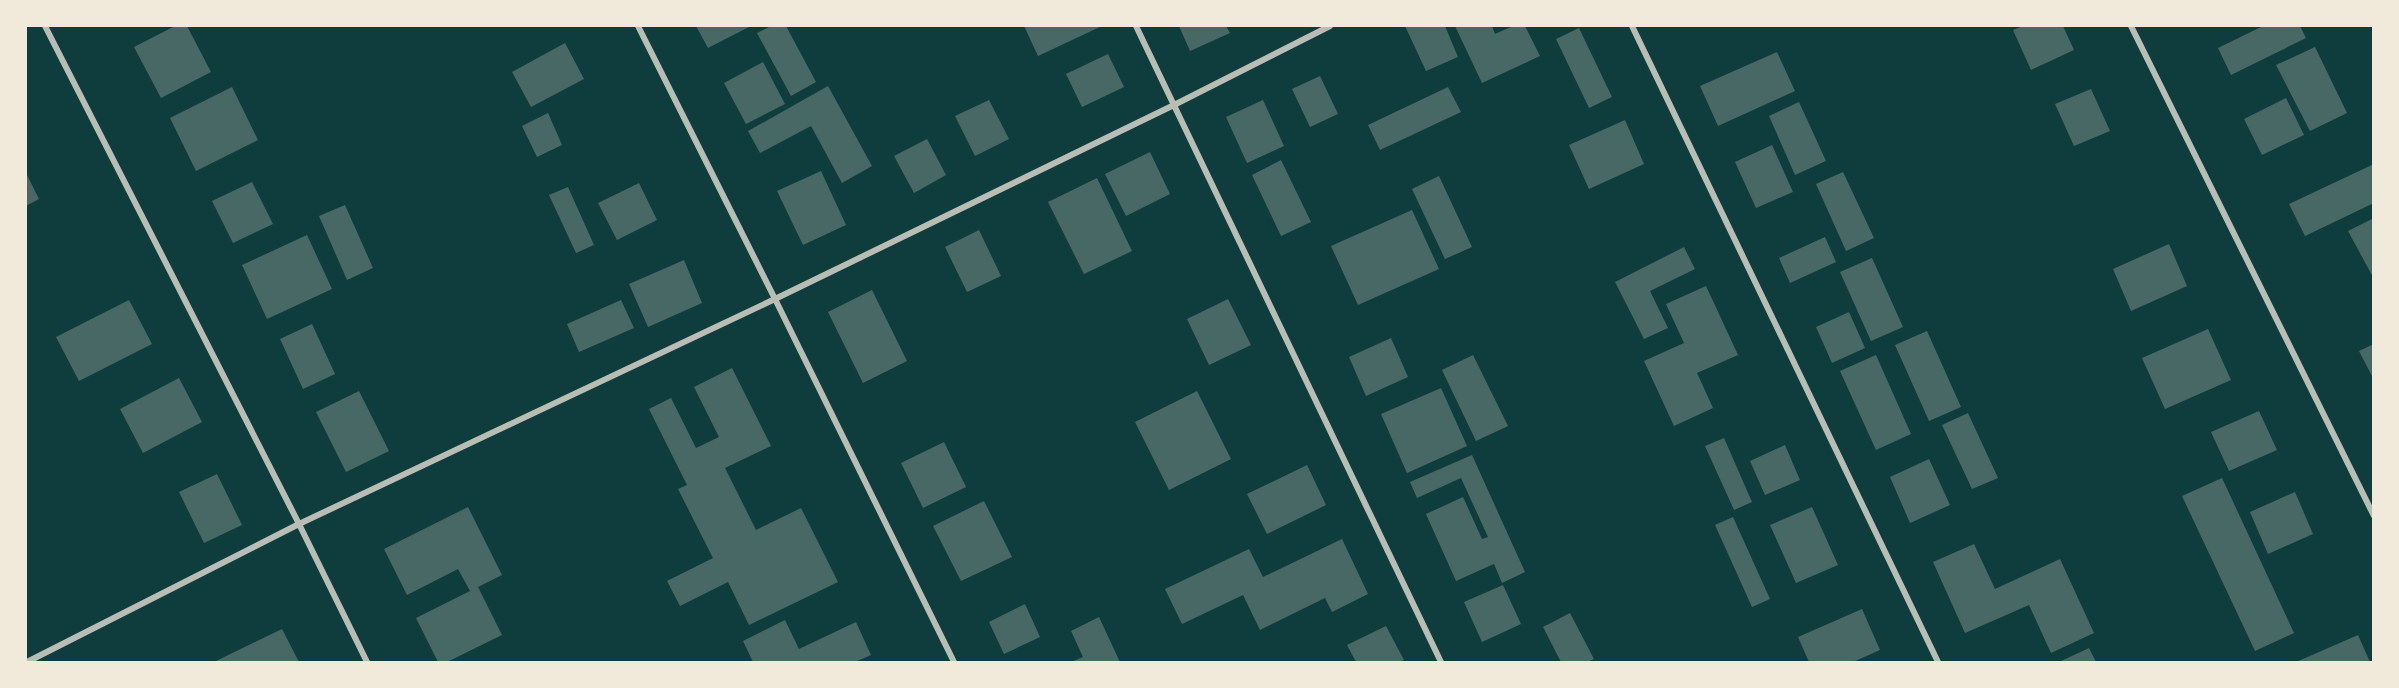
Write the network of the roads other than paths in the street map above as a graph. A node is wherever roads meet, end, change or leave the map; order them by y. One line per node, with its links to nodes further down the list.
1 (45, 26): 10 (street)
2 (638, 26): 8 (street)
3 (1136, 26): 7 (street)
4 (1330, 26): 7 (street)
5 (1632, 26): 15 (street)
6 (2131, 26): 9 (street)
7 (1174, 105): 8 (street); 14 (street)
8 (775, 298): 10 (street); 13 (street)
9 (2373, 516)
10 (299, 524): 11 (street); 12 (street)
11 (27, 663)
12 (367, 663)
13 (954, 663)
14 (1442, 663)
15 (1938, 663)

